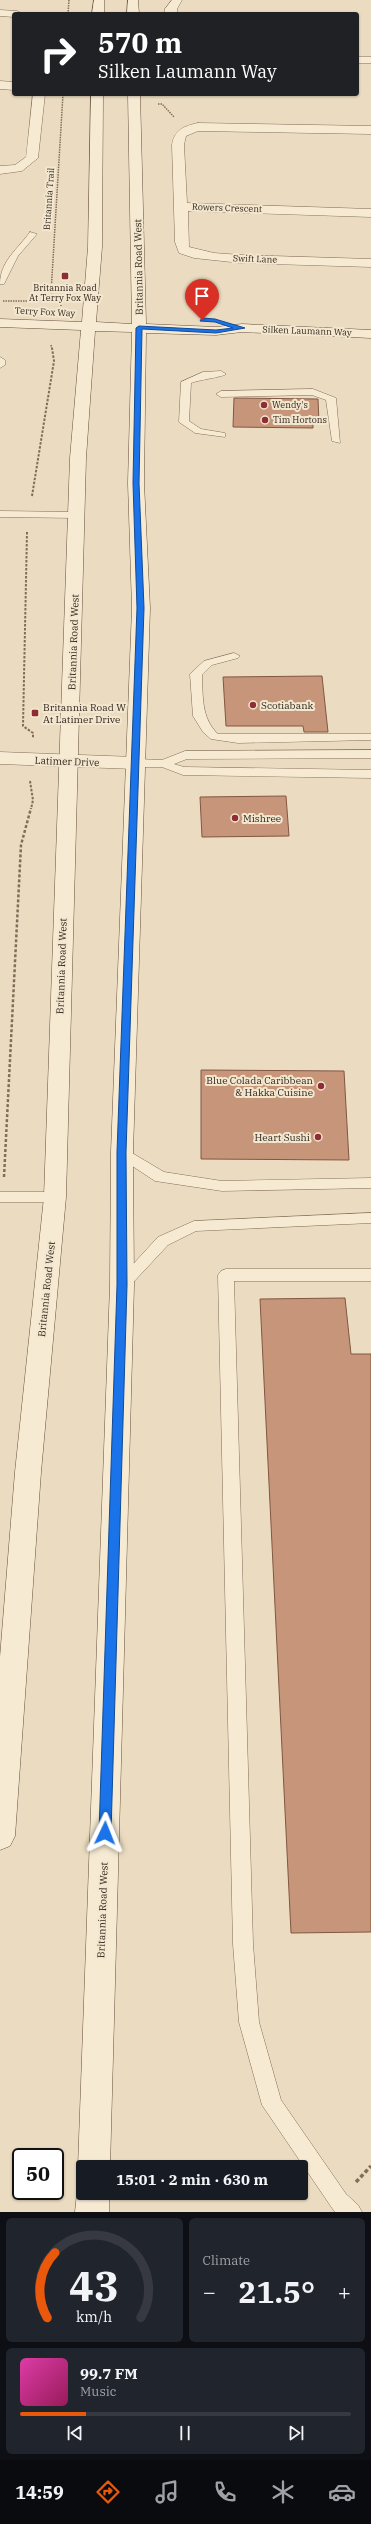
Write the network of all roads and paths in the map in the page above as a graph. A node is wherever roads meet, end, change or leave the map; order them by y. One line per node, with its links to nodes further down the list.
1 (69, 0): 5 (path)
2 (99, 0): 6 (main road)
3 (133, 0): 7 (main road)
4 (177, 0): 8 (main road)
5 (68, 12)
6 (98, 12)
7 (133, 12)
8 (172, 12)
9 (0, 13): 10 (main road)
10 (12, 14)
11 (359, 60): 12 (main road)
12 (371, 60)
13 (0, 85): 14 (main road)
14 (12, 86)
15 (39, 96): 20 (main road)
16 (63, 96): 26 (path, Britannia Trail)
17 (97, 96): 30 (main road, Britannia Road West)
18 (134, 96): 31 (main road, Britannia Road West)
19 (371, 130): 21 (main road, Rowers Crescent)
20 (0, 170)
21 (182, 207): 22 (main road, Rowers Crescent); 24 (main road, Swift Lane)
22 (371, 213)
23 (33, 234): 25 (lane)
24 (371, 263)
25 (1, 282)
26 (54, 298): 27 (path); 28 (path)
27 (60, 298)
28 (0, 301)
29 (0, 310): 30 (main road, Terry Fox Way)
30 (89, 320): 31 (main road, Silken Laumann Way); 32 (main road, Terry Fox Way); 41 (main road, Britannia Road West)
31 (139, 322): 33 (main road, Silken Laumann Way); 51 (main road, Britannia Road West)
32 (0, 323)
33 (371, 334)
34 (0, 360): 35 (lane)
35 (0, 365)
36 (221, 374): 38 (lane)
37 (222, 394): 39 (lane)
38 (222, 435)
39 (337, 441)
40 (0, 514): 41 (lane)
41 (77, 515): 50 (main road, Britannia Road West)
42 (234, 656): 47 (lane)
43 (304, 730): 47 (lane)
44 (334, 730): 45 (lane)
45 (356, 737): 46 (lane); 47 (lane)
46 (369, 737)
47 (270, 738)
48 (371, 754): 52 (lane)
49 (0, 758): 50 (main road, Latimer Drive)
50 (70, 761): 51 (main road, Latimer Drive); 58 (main road, Britannia Road West)
51 (135, 763): 52 (lane); 55 (main road, Britannia Road West)
52 (164, 764): 53 (lane)
53 (371, 774)
54 (29, 787): 57 (path)
55 (122, 1152): 56 (lane); 61 (main road, Britannia Road West)
56 (371, 1183)
57 (2, 1197): 58 (lane)
58 (55, 1197): 62 (main road, Britannia Road West)
59 (371, 1218): 61 (lane)
60 (371, 1275): 66 (lane)
61 (122, 1285): 63 (main road, Britannia Road West)
62 (0, 1836)
63 (94, 2160)
64 (93, 2200): 65 (main road)
65 (92, 2212)
66 (351, 2212)

